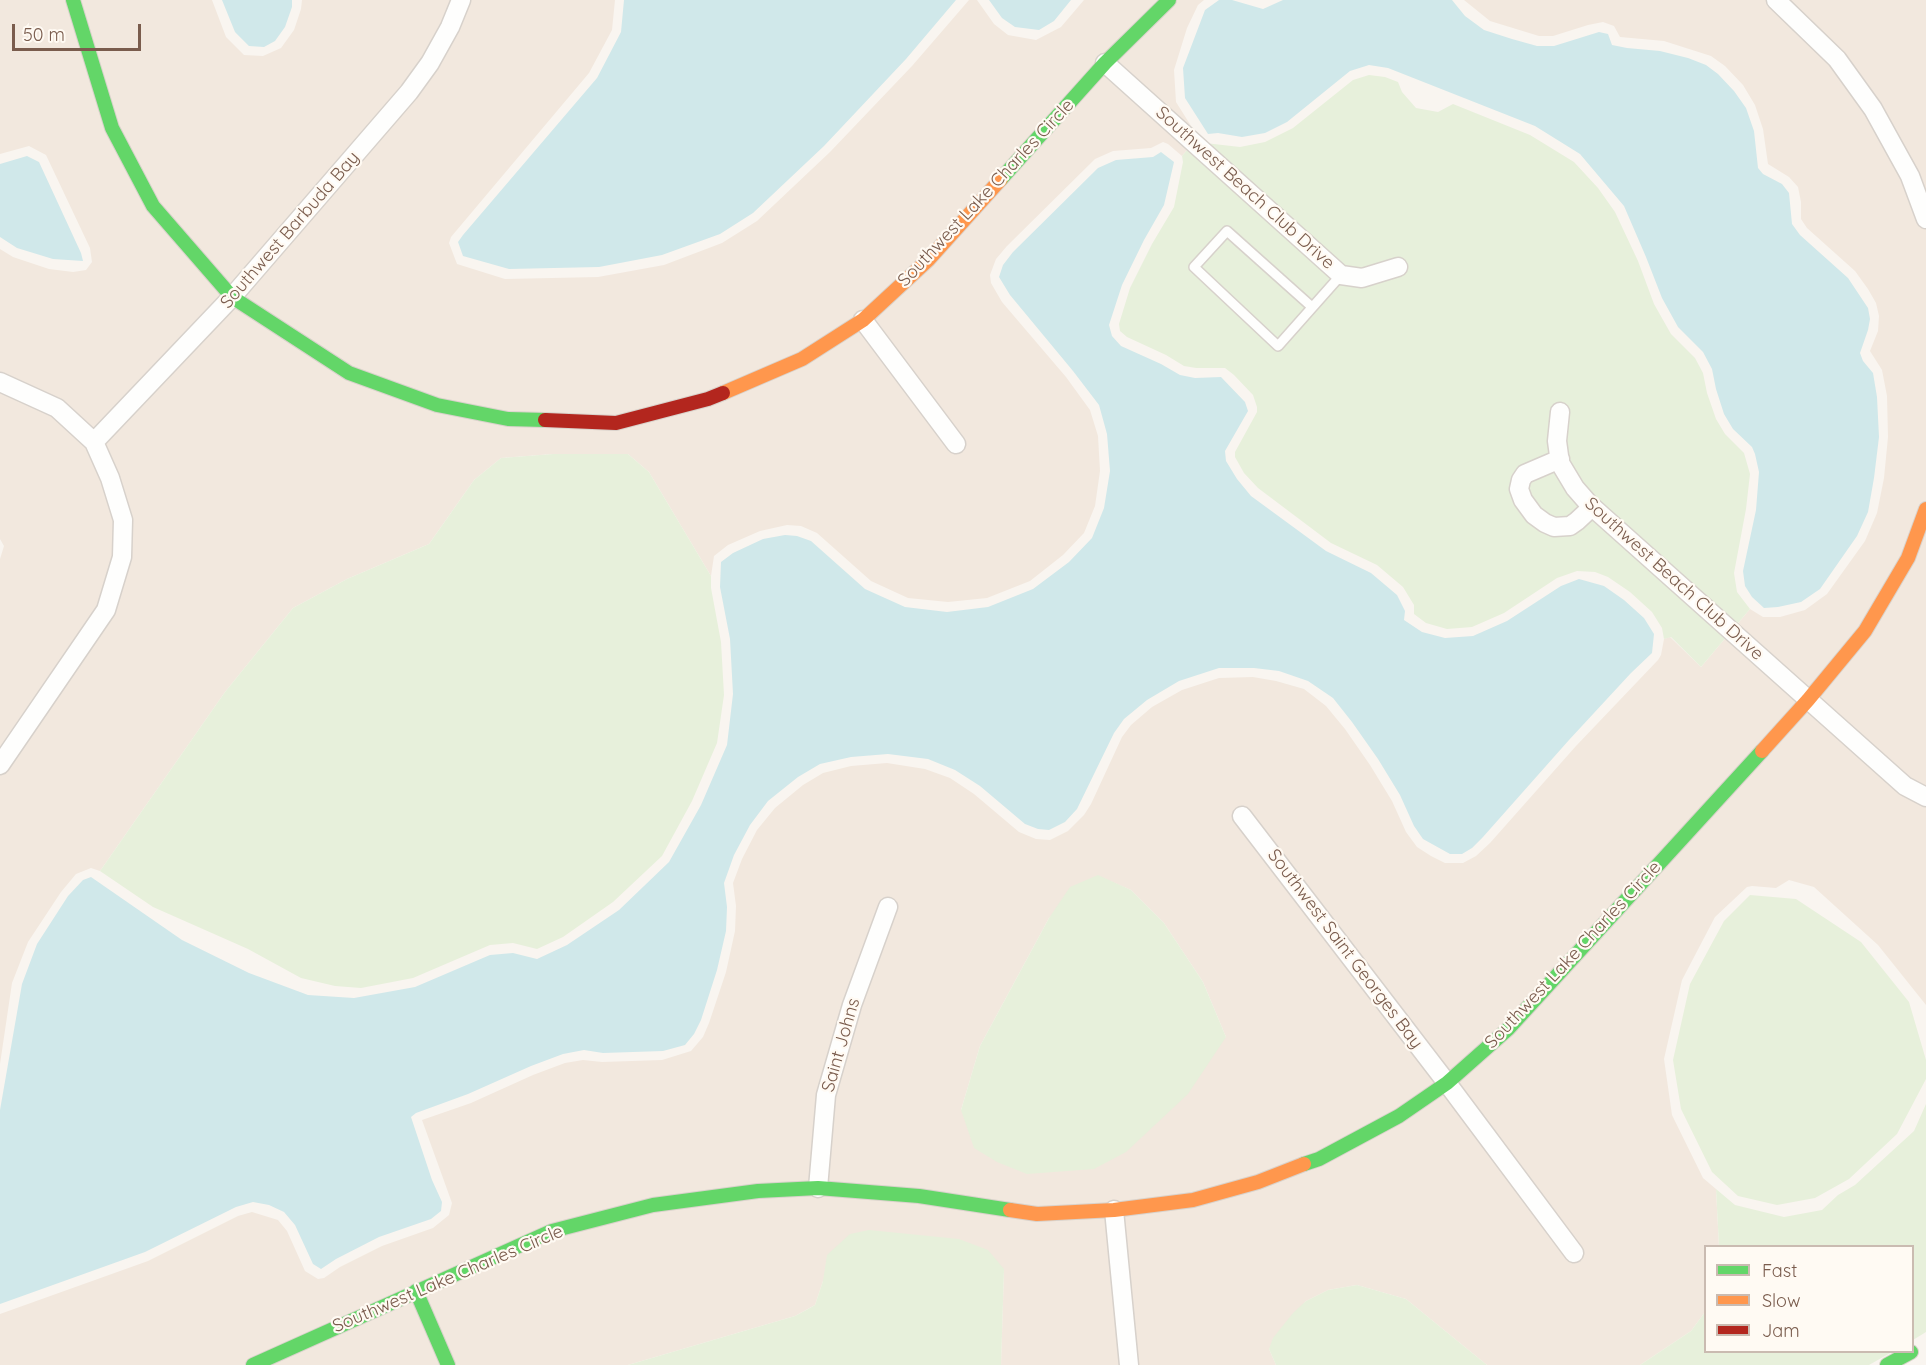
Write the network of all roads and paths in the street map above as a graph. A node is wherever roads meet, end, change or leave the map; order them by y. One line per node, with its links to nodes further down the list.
1 (73, 0): 9 (street, Southwest Lake Charles Circle)
2 (460, 0): 9 (street, Southwest Barbuda Bay)
3 (1169, 0): 5 (street, Southwest Lake Charles Circle)
4 (1778, 1): 6 (street)
5 (1105, 63): 8 (street, Southwest Beach Club Drive); 11 (street, Southwest Lake Charles Circle)
6 (1926, 219)
7 (1398, 267): 8 (street, Southwest Beach Club Drive)
8 (1341, 275): 10 (lane)
9 (232, 297): 11 (street, Southwest Lake Charles Circle); 14 (street, Southwest Barbuda Bay)
10 (1312, 308): 10 (lane)
11 (863, 320): 15 (street)
12 (0, 382): 14 (street)
13 (1560, 412): 16 (street, Southwest Beach Club Drive)
14 (94, 442): 20 (street)
15 (956, 444)
16 (1560, 459): 17 (street, Southwest Beach Club Drive); 17 (street)
17 (1592, 507): 19 (street, Southwest Beach Club Drive)
18 (1926, 509): 19 (street, Southwest Lake Charles Circle)
19 (1808, 699): 21 (street, Southwest Beach Club Drive); 24 (street, Southwest Lake Charles Circle)
20 (0, 765)
21 (1926, 797)
22 (1242, 816): 24 (street, Southwest Saint Georges Bay)
23 (888, 907): 25 (street, Saint Johns)
24 (1447, 1083): 26 (street, Southwest Lake Charles Circle); 27 (street, Southwest Saint Georges Bay)
25 (818, 1188): 26 (street, Southwest Lake Charles Circle); 28 (street, Southwest Lake Charles Circle)
26 (1114, 1210): 32 (street)
27 (1574, 1253)
28 (416, 1291): 30 (street, Southwest Lake Charles Circle); 31 (street)
29 (1908, 1353): 33 (street)
30 (253, 1365)
31 (448, 1365)
32 (1129, 1365)
33 (1887, 1365)

